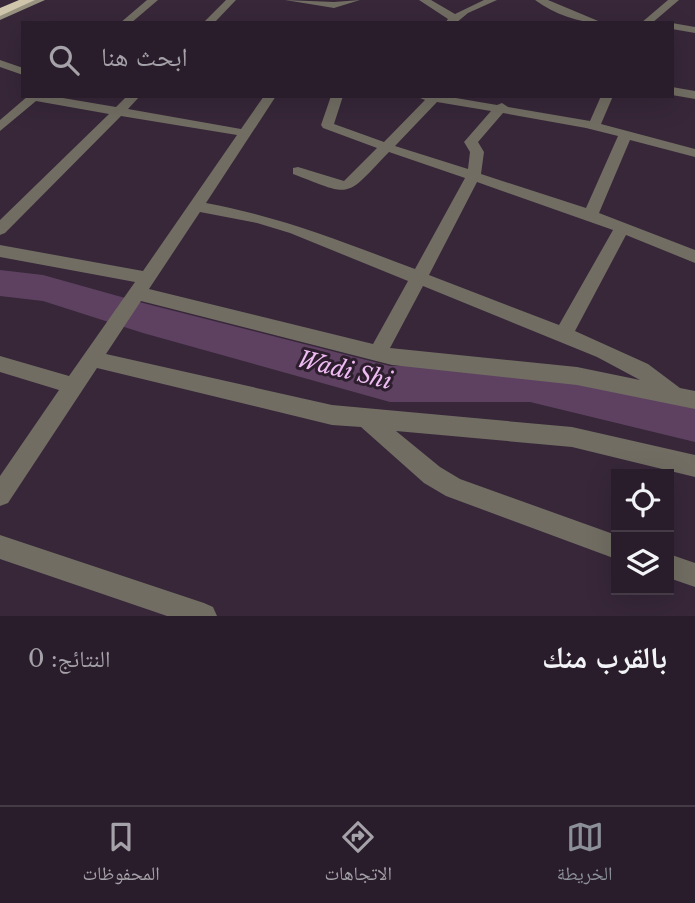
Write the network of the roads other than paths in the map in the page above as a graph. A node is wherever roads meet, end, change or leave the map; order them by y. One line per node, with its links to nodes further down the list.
1 (6, 0): 12 (highway)
2 (29, 0): 14 (highway)
3 (40, 0): 14 (street)
4 (153, 0): 16 (street)
5 (231, 0): 17 (street)
6 (290, 0): 13 (street)
7 (355, 0): 13 (street)
8 (424, 0): 18 (street)
9 (492, 0): 18 (street)
10 (540, 0): 19 (street)
11 (674, 0): 20 (street)
12 (0, 2)
13 (336, 3): 15 (street)
14 (0, 16)
15 (327, 16)
16 (127, 21)
17 (210, 21)
18 (452, 21)
19 (591, 21)
20 (652, 21)
21 (674, 26): 22 (street)
22 (695, 30)
23 (0, 63): 24 (street)
24 (21, 71)
25 (674, 90): 26 (street)
26 (695, 95)
27 (33, 98): 38 (street)
28 (40, 98): 36 (street)
29 (132, 98): 36 (street)
30 (269, 98): 39 (street)
31 (336, 98): 41 (street)
32 (427, 98): 41 (street)
33 (435, 98): 35 (street)
34 (606, 98): 37 (street)
35 (502, 107): 37 (street); 44 (street)
36 (119, 111): 39 (street); 48 (street)
37 (594, 125): 40 (street)
38 (0, 127)
39 (245, 133): 45 (street)
40 (626, 134): 42 (street); 46 (street)
41 (387, 147): 43 (street); 44 (street)
42 (695, 153)
43 (298, 171)
44 (474, 175): 46 (street); 51 (street)
45 (196, 206): 51 (street); 52 (street)
46 (590, 215): 47 (street)
47 (621, 228): 50 (street); 53 (street)
48 (0, 229)
49 (0, 251): 52 (street)
50 (695, 257)
51 (417, 276): 53 (street); 55 (street)
52 (142, 286): 54 (street); 55 (street)
53 (564, 334): 58 (street)
54 (98, 351): 57 (street); 59 (street)
55 (378, 353): 58 (street)
56 (0, 364): 57 (street)
57 (74, 386): 61 (street)
58 (686, 398)
59 (367, 419): 60 (street); 62 (street)
60 (695, 466)
61 (0, 495)
62 (611, 545)
63 (0, 547): 66 (street)
64 (674, 568): 65 (street)
65 (695, 575)
66 (204, 616)

